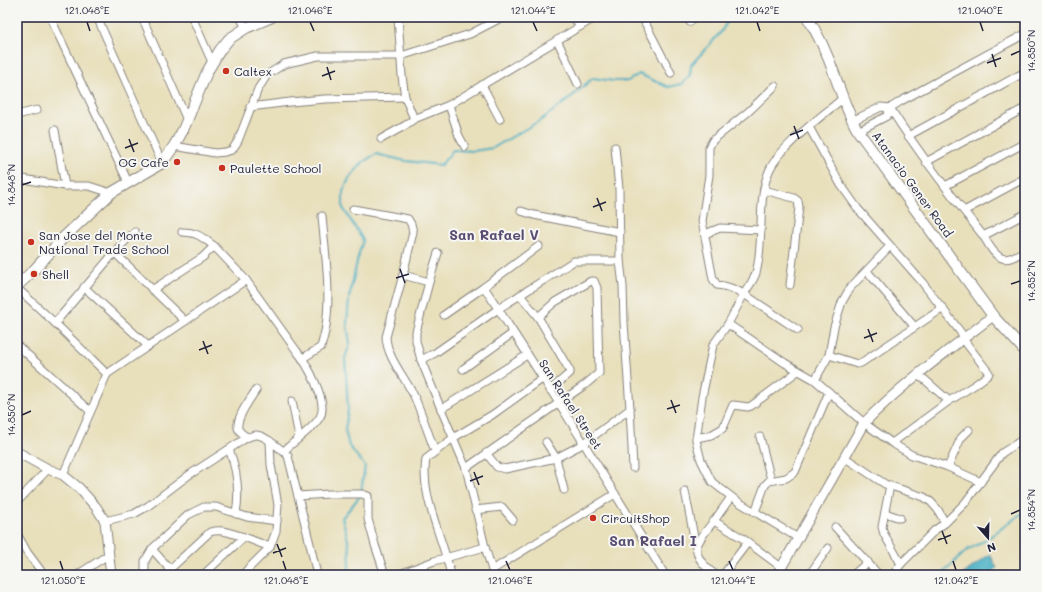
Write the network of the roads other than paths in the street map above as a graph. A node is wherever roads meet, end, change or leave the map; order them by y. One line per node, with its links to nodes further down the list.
1 (50, 17): 49 (street)
2 (97, 17): 46 (street)
3 (142, 17): 34 (street)
4 (192, 17): 18 (street)
5 (240, 17): 14 (street)
6 (272, 17): 14 (main road)
7 (398, 17): 17 (street)
8 (504, 17): 17 (street)
9 (572, 17): 13 (street)
10 (596, 17): 13 (street)
11 (642, 17): 20 (street)
12 (811, 19): 25 (main road, Atanacio Gener Road)
13 (581, 26): 16 (street)
14 (246, 28): 18 (main road)
15 (1025, 34): 28 (street)
16 (557, 40): 21 (street); 22 (street)
17 (401, 56): 24 (street); 27 (street)
18 (212, 62): 34 (main road)
19 (1025, 72): 39 (street)
20 (671, 73)
21 (578, 84)
22 (482, 85): 26 (street); 33 (street)
23 (775, 86): 63 (street)
24 (405, 97): 27 (street); 32 (street)
25 (842, 99): 35 (main road, Atanacio Gener Road); 36 (street)
26 (449, 105): 32 (street); 43 (street)
27 (250, 107): 42 (street)
28 (890, 108): 35 (street); 38 (street); 39 (street)
29 (1025, 108): 45 (street)
30 (37, 110): 31 (street)
31 (17, 115)
32 (414, 119): 40 (street)
33 (500, 119)
34 (187, 120): 42 (main road)
35 (852, 122): 38 (main road, Atanacio Gener Road)
36 (809, 127): 52 (street); 67 (street)
37 (55, 130): 50 (street)
38 (858, 131): 86 (main road, Atanacio Gener Road)
39 (908, 136): 45 (street)
40 (381, 139)
41 (1025, 143): 51 (street)
42 (174, 146): 46 (main road)
43 (465, 147)
44 (615, 147): 62 (street)
45 (926, 162): 51 (street)
46 (162, 163): 49 (main road)
47 (17, 178): 50 (street)
48 (1025, 178): 56 (street)
49 (128, 182): 53 (main road)
50 (65, 186): 53 (street)
51 (945, 186): 56 (street)
52 (764, 190): 59 (street); 76 (street)
53 (111, 193): 77 (main road)
54 (353, 209): 73 (street)
55 (521, 211): 62 (street)
56 (964, 211): 64 (street)
57 (1025, 214): 64 (street)
58 (322, 216): 100 (street)
59 (761, 230): 63 (street); 81 (street)
60 (134, 232): 69 (street)
61 (182, 232): 65 (street)
62 (620, 232): 71 (street)
63 (705, 234): 81 (street)
64 (983, 236): 68 (street)
65 (214, 246): 74 (street); 80 (street)
66 (538, 246): 79 (street)
67 (890, 246): 72 (street); 83 (street)
68 (1025, 250)
69 (115, 253): 78 (street); 80 (street)
70 (438, 253): 75 (street)
71 (620, 260): 82 (street); 115 (street)
72 (867, 271): 91 (street); 99 (street)
73 (403, 275): 75 (street); 132 (street)
74 (246, 280): 88 (street); 100 (street)
75 (429, 282): 101 (street)
76 (790, 285)
77 (17, 287): 89 (street)
78 (84, 287): 89 (street); 96 (street)
79 (484, 287): 84 (street, San Rafael Street); 85 (street)
80 (152, 290): 88 (street)
81 (744, 294): 90 (street); 92 (street)
82 (520, 295): 84 (street); 87 (street)
83 (942, 308): 91 (street); 94 (street)
84 (498, 309): 93 (street, San Rafael Street); 101 (street)
85 (444, 315)
86 (993, 316): 94 (street); 97 (main road, Atanacio Gener Road)
87 (538, 317): 109 (street); 113 (street)
88 (185, 321): 96 (street)
89 (55, 322): 104 (street)
90 (728, 324): 103 (street); 122 (street)
91 (914, 326): 99 (street)
92 (798, 330)
93 (513, 333): 98 (street, San Rafael Street); 102 (street)
94 (964, 338): 105 (street); 112 (street)
95 (17, 345): 116 (street)
96 (148, 346): 104 (street)
97 (1025, 351)
98 (527, 355): 106 (street, San Rafael Street); 114 (street)
99 (829, 355): 107 (street)
100 (303, 358): 120 (street)
101 (421, 360): 114 (street)
102 (463, 369)
103 (798, 371): 107 (street); 122 (street)
104 (107, 374): 116 (street)
105 (917, 376): 112 (street); 117 (street)
106 (542, 379): 109 (street, San Rafael Street); 121 (street)
107 (815, 380): 110 (street)
108 (256, 390): 119 (street)
109 (550, 390): 113 (street, San Rafael Street)
110 (830, 392): 117 (street); 141 (street)
111 (292, 401): 120 (street)
112 (949, 401): 127 (street)
113 (559, 403): 128 (street, San Rafael Street); 133 (street)
114 (441, 409): 121 (street)
115 (630, 409): 128 (street); 138 (street)
116 (90, 411): 140 (street)
117 (864, 423): 127 (street); 134 (street)
118 (970, 430): 136 (street)
119 (247, 437): 125 (street); 129 (street)
120 (299, 437): 130 (street)
121 (452, 438): 132 (street); 137 (street)
122 (696, 438): 148 (street)
123 (760, 438): 141 (street)
124 (1025, 438): 142 (street)
125 (270, 441): 130 (street); 157 (street)
126 (546, 442): 135 (street)
127 (892, 443): 136 (street)
128 (583, 444): 135 (street); 146 (street, San Rafael Street)
129 (229, 449): 153 (street); 156 (street)
130 (284, 451): 147 (street)
131 (17, 452): 139 (street)
132 (435, 452): 171 (street)
133 (486, 453): 135 (street); 137 (street)
134 (844, 457): 143 (street); 163 (street)
135 (556, 458): 144 (street)
136 (948, 467): 142 (street)
137 (466, 468): 150 (street)
138 (633, 468)
139 (48, 469): 140 (street); 149 (street)
140 (63, 475): 156 (street)
141 (771, 480): 151 (street)
142 (981, 482): 159 (street)
143 (890, 485): 152 (street); 159 (street)
144 (564, 490)
145 (685, 491): 166 (street)
146 (615, 494): 177 (street); 188 (street, San Rafael Street)
147 (298, 496): 184 (street); 185 (street)
148 (731, 497): 151 (street); 158 (street)
149 (17, 502)
150 (475, 510): 155 (street); 167 (street)
151 (755, 512): 163 (street)
152 (885, 513): 154 (street); 173 (street)
153 (236, 514): 157 (street); 169 (street)
154 (900, 518)
155 (513, 520)
156 (105, 521): 170 (street)
157 (277, 521): 165 (street)
158 (714, 521): 164 (street); 166 (street)
159 (945, 522): 173 (street)
160 (835, 527): 172 (street)
161 (17, 534): 178 (street)
162 (244, 537): 165 (street); 175 (street); 182 (street)
163 (798, 538): 174 (street)
164 (748, 542): 174 (street); 190 (street)
165 (270, 547): 183 (street)
166 (696, 547): 189 (street)
167 (485, 548): 171 (street); 177 (street)
168 (828, 548): 191 (street)
169 (152, 549): 175 (street); 181 (street)
170 (108, 555): 179 (street); 180 (street)
171 (447, 557): 176 (street); 187 (street)
172 (868, 562): 192 (street); 193 (street)
173 (901, 564): 194 (street)
174 (779, 571)
175 (170, 572)
176 (412, 572): 186 (street)
177 (493, 572)
178 (44, 575)
179 (76, 575)
180 (111, 575)
181 (145, 575)
182 (203, 575)
183 (242, 575)
184 (316, 575)
185 (385, 575)
186 (397, 575)
187 (451, 575)
188 (665, 575)
189 (716, 575)
190 (723, 575)
191 (809, 575)
192 (853, 575)
193 (880, 575)
194 (893, 575)

